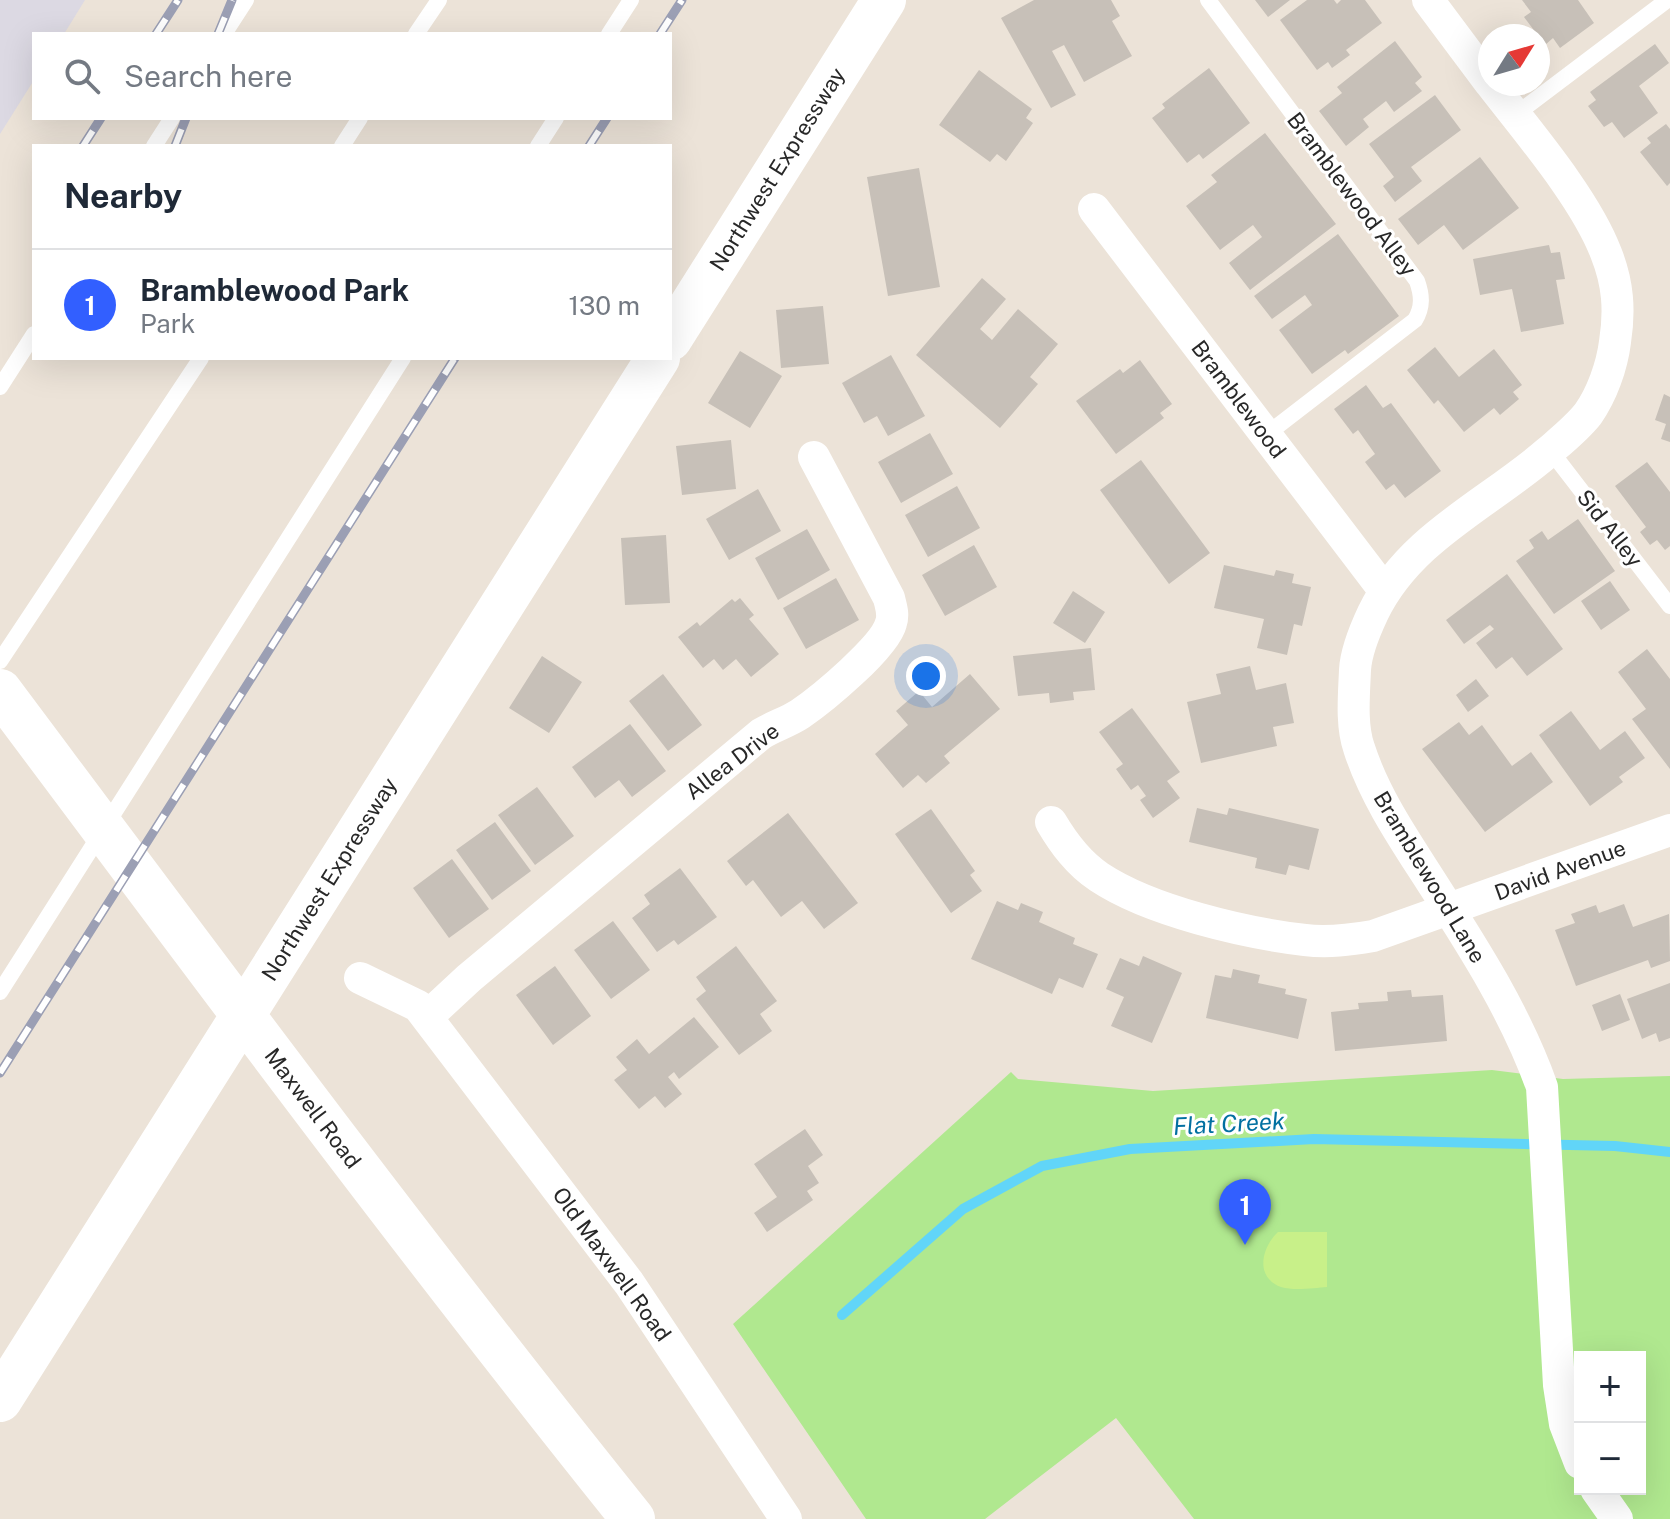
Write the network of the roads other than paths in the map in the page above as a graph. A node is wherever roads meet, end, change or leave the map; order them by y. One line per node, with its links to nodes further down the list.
1 (246, 0): 8 (lane)
2 (439, 0): 9 (lane)
3 (631, 0): 10 (lane)
4 (884, 0): 21 (main road, Northwest Expressway)
5 (1208, 0): 27 (lane, Bramblewood Alley)
6 (1428, 0): 11 (street, Bramblewood Lane)
7 (1667, 3): 13 (lane)
8 (225, 32)
9 (417, 32)
10 (610, 32)
11 (1478, 67)
12 (1500, 96): 13 (street, Bramblewood Lane)
13 (1515, 115): 28 (street, Bramblewood Lane)
14 (171, 120): 17 (lane)
15 (359, 120): 18 (lane)
16 (555, 120): 19 (lane)
17 (155, 144)
18 (343, 144)
19 (539, 144)
20 (1094, 209): 27 (street, Bramblewood)
21 (672, 336)
22 (32, 337): 26 (lane)
23 (200, 360): 32 (lane)
24 (402, 360): 38 (lane)
25 (657, 360): 40 (main road, Northwest Expressway)
26 (0, 387)
27 (1266, 435): 30 (street, Bramblewood)
28 (1550, 450): 30 (street, Bramblewood Lane); 31 (lane, Sid Alley)
29 (814, 457): 39 (street, Allea Drive)
30 (1384, 590): 36 (street, Bramblewood Lane)
31 (1669, 603)
32 (0, 661)
33 (0, 691): 43 (main road, Maxwell Road)
34 (1051, 822): 36 (street)
35 (1670, 830): 36 (street, David Avenue)
36 (1449, 910): 41 (street, Bramblewood Lane)
37 (360, 978): 39 (street, Old Maxwell Road)
38 (0, 992)
39 (427, 1017): 44 (street, Old Maxwell Road)
40 (0, 1400)
41 (1574, 1447)
42 (1600, 1495): 45 (street)
43 (633, 1519)
44 (786, 1519)
45 (1617, 1519)

